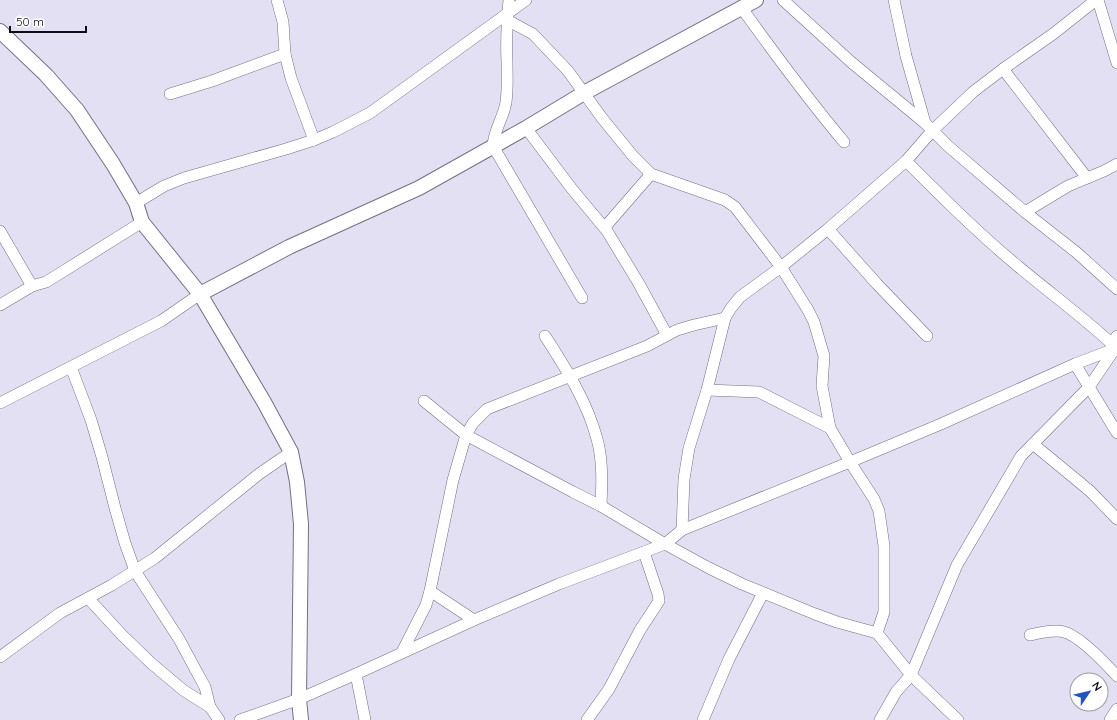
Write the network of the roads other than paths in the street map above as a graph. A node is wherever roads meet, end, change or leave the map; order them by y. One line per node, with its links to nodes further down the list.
1 (277, 0): 11 (street)
2 (509, 0): 9 (street)
3 (526, 0): 9 (street)
4 (756, 0): 8 (street)
5 (784, 0): 16 (street)
6 (894, 0): 16 (street)
7 (1097, 0): 12 (street); 13 (street)
8 (741, 7): 15 (street); 19 (street)
9 (508, 17): 15 (street); 18 (street); 20 (street)
10 (1, 32): 25 (street)
11 (285, 54): 14 (street); 18 (street)
12 (1117, 63)
13 (1003, 69): 16 (street); 24 (street)
14 (170, 94)
15 (584, 94): 17 (street); 23 (street)
16 (928, 127): 21 (street); 26 (street)
17 (526, 128): 20 (street); 28 (street)
18 (314, 140): 25 (street)
19 (844, 142)
20 (493, 146): 34 (street); 35 (street)
21 (906, 161): 29 (street); 41 (street)
22 (1117, 164): 24 (street)
23 (651, 174): 28 (street); 31 (street)
24 (1087, 178): 26 (street)
25 (136, 203): 27 (street)
26 (1025, 212): 33 (street)
27 (142, 222): 32 (street); 34 (street)
28 (605, 227): 38 (street)
29 (828, 229): 31 (street); 40 (street)
30 (0, 231): 32 (street)
31 (781, 267): 37 (street); 49 (street)
32 (32, 286): 36 (street)
33 (1117, 289)
34 (200, 294): 43 (street); 53 (street)
35 (582, 298)
36 (0, 305)
37 (725, 318): 38 (street); 46 (street)
38 (667, 335): 44 (street)
39 (545, 336): 44 (street)
40 (927, 336)
41 (1115, 345): 42 (street); 45 (street)
42 (1075, 364): 45 (street); 54 (street)
43 (71, 367): 48 (street); 60 (street)
44 (571, 376): 51 (street); 55 (street)
45 (1089, 387): 50 (street); 52 (street)
46 (707, 390): 49 (street); 57 (street)
47 (424, 401): 51 (street)
48 (0, 403)
49 (830, 428): 54 (street)
50 (1117, 433)
51 (466, 435): 55 (street); 61 (street)
52 (1033, 444): 56 (street); 70 (street)
53 (291, 452): 60 (street); 72 (street)
54 (850, 462): 57 (street); 65 (street)
55 (601, 506): 58 (street)
56 (1117, 519)
57 (682, 530): 58 (street)
58 (665, 544): 59 (street); 62 (street)
59 (644, 552): 64 (street); 79 (street)
60 (136, 571): 63 (street); 73 (street)
61 (430, 591): 64 (street); 67 (street)
62 (763, 593): 65 (street); 80 (street)
63 (88, 598): 68 (street); 73 (street)
64 (474, 620): 67 (street)
65 (876, 633): 70 (street)
66 (1030, 635): 71 (street)
67 (402, 652): 69 (street)
68 (0, 657)
69 (356, 674): 72 (street); 78 (street)
70 (911, 674): 81 (street); 82 (street)
71 (1117, 676)
72 (299, 699): 76 (street); 77 (street)
73 (210, 708): 75 (street)
74 (1117, 709): 83 (street)
75 (219, 720)
76 (240, 720)
77 (301, 720)
78 (365, 720)
79 (587, 720)
80 (703, 720)
81 (880, 720)
82 (958, 720)
83 (1110, 720)

